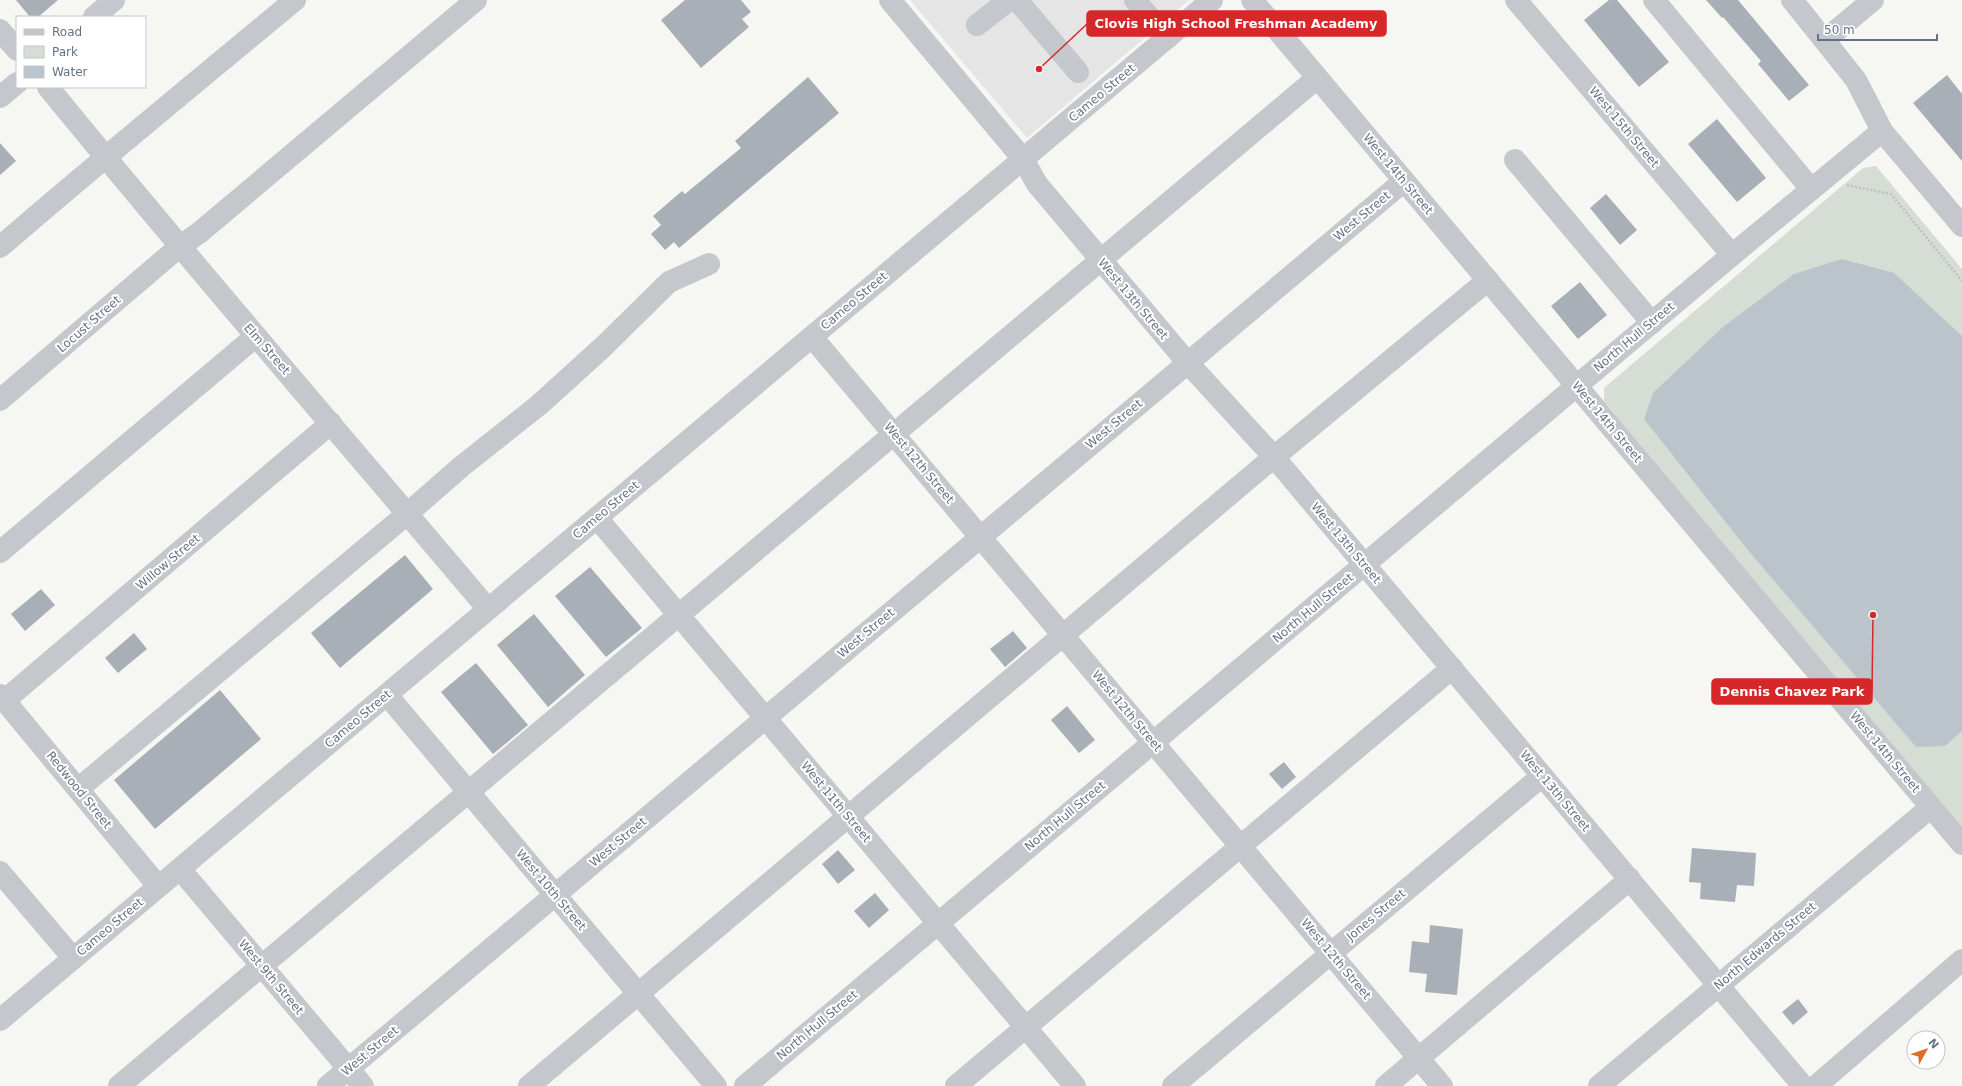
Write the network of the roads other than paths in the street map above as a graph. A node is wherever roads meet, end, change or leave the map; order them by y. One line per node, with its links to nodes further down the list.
1 (114, 0): 14 (street)
2 (295, 0): 26 (street)
3 (476, 0): 33 (street, Locust Street)
4 (890, 0): 27 (street, West 13th Street)
5 (1009, 0): 15 (street)
6 (1017, 0): 20 (street)
7 (1135, 0): 17 (street)
8 (1212, 0): 17 (street, Cameo Street)
9 (1252, 0): 21 (street, West 14th Street)
10 (1516, 0): 34 (street, West 15th Street)
11 (1654, 0): 30 (street)
12 (1792, 0): 18 (street)
13 (1873, 0): 18 (street)
14 (95, 16)
15 (977, 25)
16 (0, 30): 19 (street)
17 (1167, 38): 27 (street, Cameo Street)
18 (1825, 40): 25 (street)
19 (16, 49)
20 (1078, 72)
21 (1317, 78): 29 (street, West 14th Street); 35 (street)
22 (16, 84): 24 (street)
23 (49, 88): 26 (street, Elm Street)
24 (0, 97)
25 (1882, 131): 30 (street, North Hull Street); 31 (street)
26 (105, 157): 32 (street); 33 (street, Elm Street)
27 (1023, 159): 35 (street, West 13th Street); 40 (street, Cameo Street)
28 (1515, 160): 38 (street)
29 (1404, 181): 37 (street, West 14th Street); 41 (street, West Street)
30 (1811, 189): 34 (street, North Hull Street)
31 (1962, 226)
32 (0, 247)
33 (178, 247): 39 (street, Elm Street); 43 (street, Locust Street)
34 (1732, 255): 38 (street, North Hull Street)
35 (1100, 259): 41 (street, West 13th Street); 45 (street)
36 (708, 264): 47 (street)
37 (1488, 280): 42 (street, West 14th Street); 46 (street)
38 (1652, 323): 42 (street, North Hull Street)
39 (256, 336): 44 (street, Elm Street); 50 (street)
40 (812, 337): 45 (street, West 12th Street); 48 (street, Cameo Street)
41 (1187, 362): 46 (street, West 13th Street); 49 (street, West Street)
42 (1576, 386): 51 (street, North Hull Street); 63 (street, West 14th Street)
43 (0, 400)
44 (331, 423): 47 (street, Elm Street); 57 (street, Willow Street)
45 (894, 434): 49 (street, West 12th Street); 53 (street)
46 (1274, 457): 51 (street, West 13th Street); 54 (street)
47 (407, 514): 52 (street, Elm Street); 61 (street)
48 (597, 518): 52 (street, Cameo Street); 53 (street, West 11th Street)
49 (980, 537): 54 (street, West 12th Street); 58 (street, West Street)
50 (0, 552)
51 (1364, 564): 55 (street, West 13th Street); 59 (street, North Hull Street)
52 (488, 609): 56 (street, Cameo Street)
53 (679, 615): 58 (street, West 11th Street); 62 (street)
54 (1064, 636): 59 (street, West 12th Street); 64 (street)
55 (1452, 668): 60 (street, West 13th Street); 66 (street)
56 (387, 695): 62 (street, West 10th Street); 67 (street, Cameo Street)
57 (2, 698): 61 (street, Redwood Street)
58 (766, 718): 64 (street, West 11th Street); 71 (street, West Street)
59 (1153, 742): 66 (street, West 12th Street); 72 (street, North Hull Street)
60 (1542, 776): 69 (street, West 13th Street); 73 (street, Jones Street)
61 (78, 789): 70 (street, Redwood Street)
62 (468, 791): 71 (street, West 10th Street); 76 (street)
63 (1931, 807): 65 (street, West 14th Street); 77 (street, North Edwards Street)
64 (849, 817): 72 (street, West 11th Street); 78 (street)
65 (1962, 844)
66 (1241, 846): 73 (street, West 12th Street); 80 (street)
67 (180, 869): 70 (street, Cameo Street); 76 (street, West 9th Street)
68 (0, 872): 74 (street)
69 (1630, 879): 77 (street, West 13th Street); 81 (street)
70 (158, 886): 74 (street, Cameo Street)
71 (556, 895): 78 (street, West 10th Street); 82 (street, West Street)
72 (938, 923): 80 (street, West 11th Street); 88 (street, North Hull Street)
73 (1331, 953): 81 (street, West 12th Street); 91 (street, Jones Street)
74 (73, 958): 79 (street, Cameo Street)
75 (1962, 960): 96 (street)
76 (262, 967): 82 (street, West 9th Street); 83 (street)
77 (1719, 985): 94 (street, North Edwards Street); 95 (street, West 13th Street)
78 (638, 994): 86 (street); 87 (street, West 10th Street)
79 (0, 1020)
80 (1026, 1027): 89 (street); 90 (street, West 11th Street)
81 (1419, 1058): 92 (street); 93 (street, West 12th Street)
82 (348, 1069): 84 (street, West Street); 85 (street, West 9th Street)
83 (119, 1086)
84 (328, 1086)
85 (363, 1086)
86 (529, 1086)
87 (716, 1086)
88 (745, 1086)
89 (956, 1086)
90 (1075, 1086)
91 (1173, 1086)
92 (1386, 1086)
93 (1442, 1086)
94 (1599, 1086)
95 (1803, 1086)
96 (1816, 1086)

